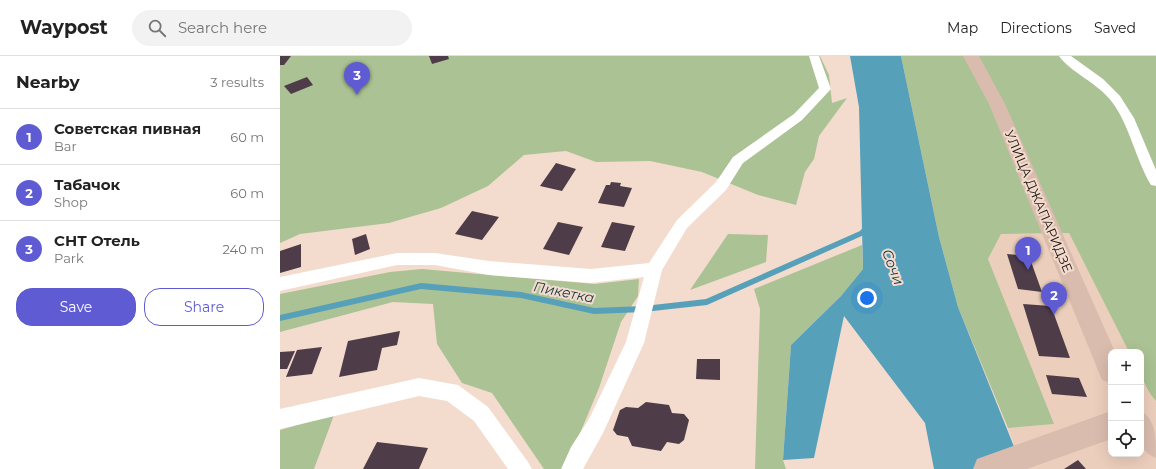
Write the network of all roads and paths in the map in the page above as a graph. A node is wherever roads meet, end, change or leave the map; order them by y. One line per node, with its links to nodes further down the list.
1 (814, 56): 5 (street)
2 (971, 56): 7 (street, УЛИЦА ДЖАПАРИДЗЕ)
3 (1064, 56): 4 (street)
4 (1156, 181)
5 (654, 269): 6 (street); 13 (street)
6 (280, 284)
7 (1108, 364)
8 (280, 419): 12 (street)
9 (1108, 426): 14 (street)
10 (1144, 429): 11 (street)
11 (1156, 444)
12 (521, 469)
13 (572, 469)
14 (987, 469)

